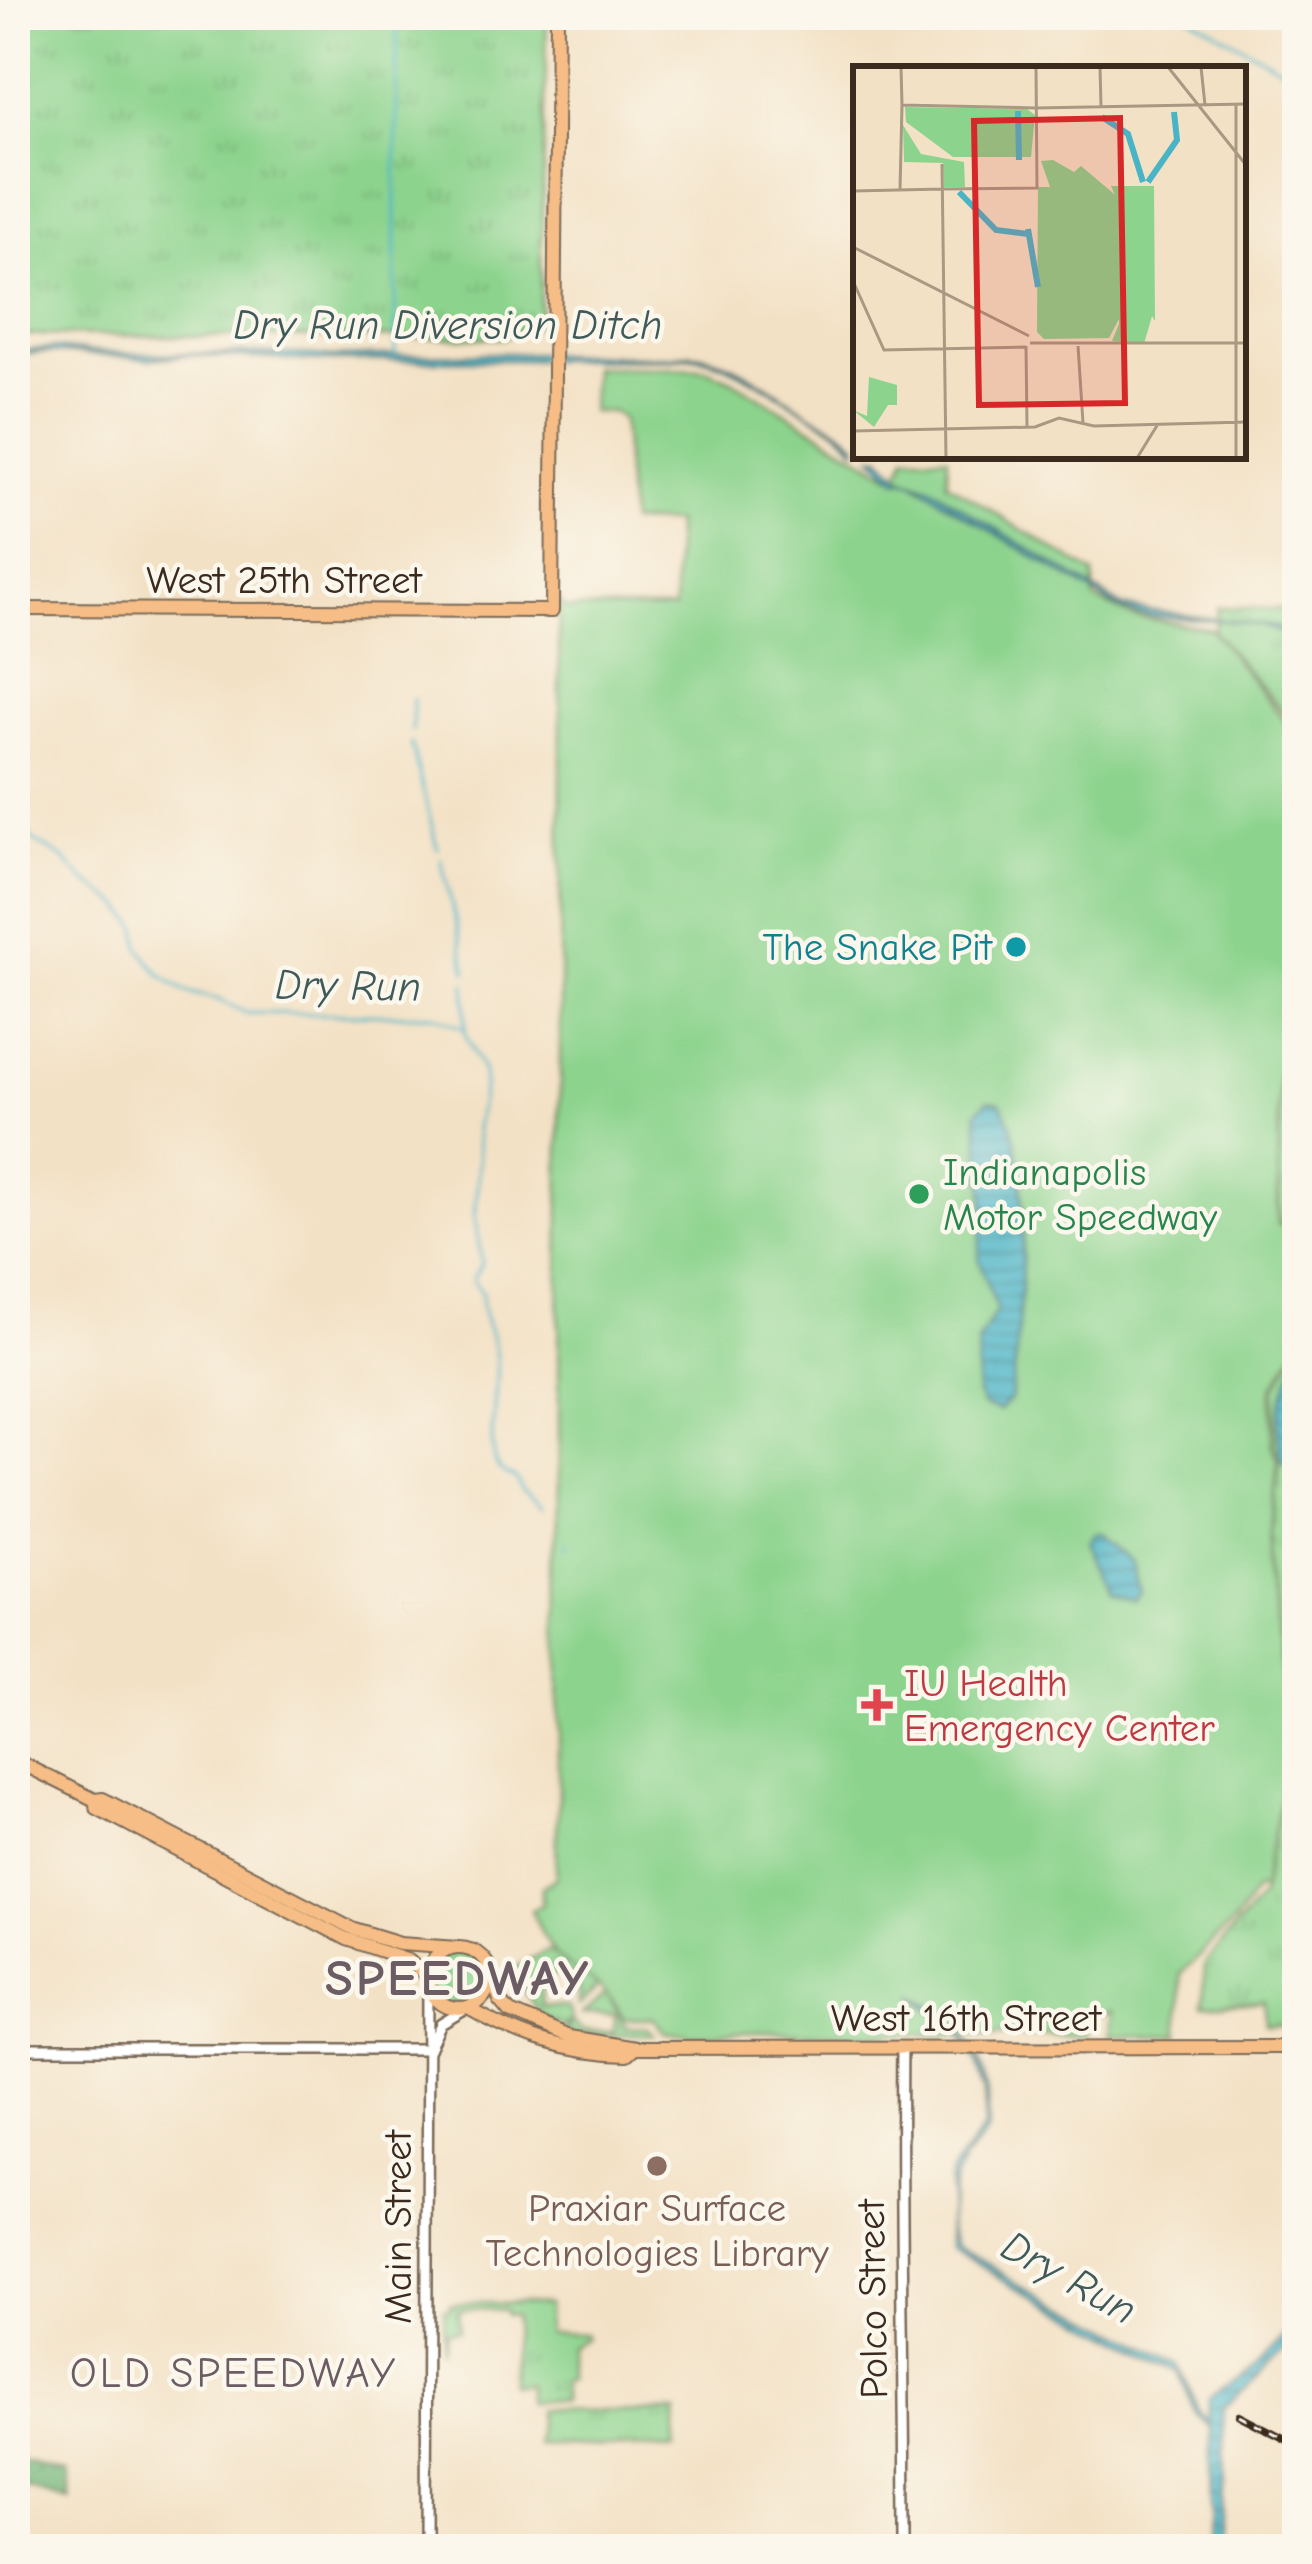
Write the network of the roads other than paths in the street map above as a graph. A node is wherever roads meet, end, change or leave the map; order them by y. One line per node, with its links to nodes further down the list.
1 (557, 15): 2 (main road, West 25th Street)
2 (15, 609)
3 (15, 1760): 4 (main road)
4 (95, 1800): 5 (main road); 7 (main road)
5 (459, 1947): 6 (main road); 7 (main road)
6 (489, 1970): 8 (main road); 10 (main road, West 16th Street)
7 (428, 1981): 8 (main road); 13 (street, Main Street)
8 (467, 2008): 10 (main road, West 16th Street); 13 (street)
9 (1297, 2047): 11 (main road, West 16th Street)
10 (635, 2048): 11 (main road, West 16th Street)
11 (902, 2048): 15 (street, Polco Street)
12 (15, 2049): 13 (street)
13 (429, 2049): 14 (street, Main Street)
14 (426, 2549)
15 (905, 2549)

